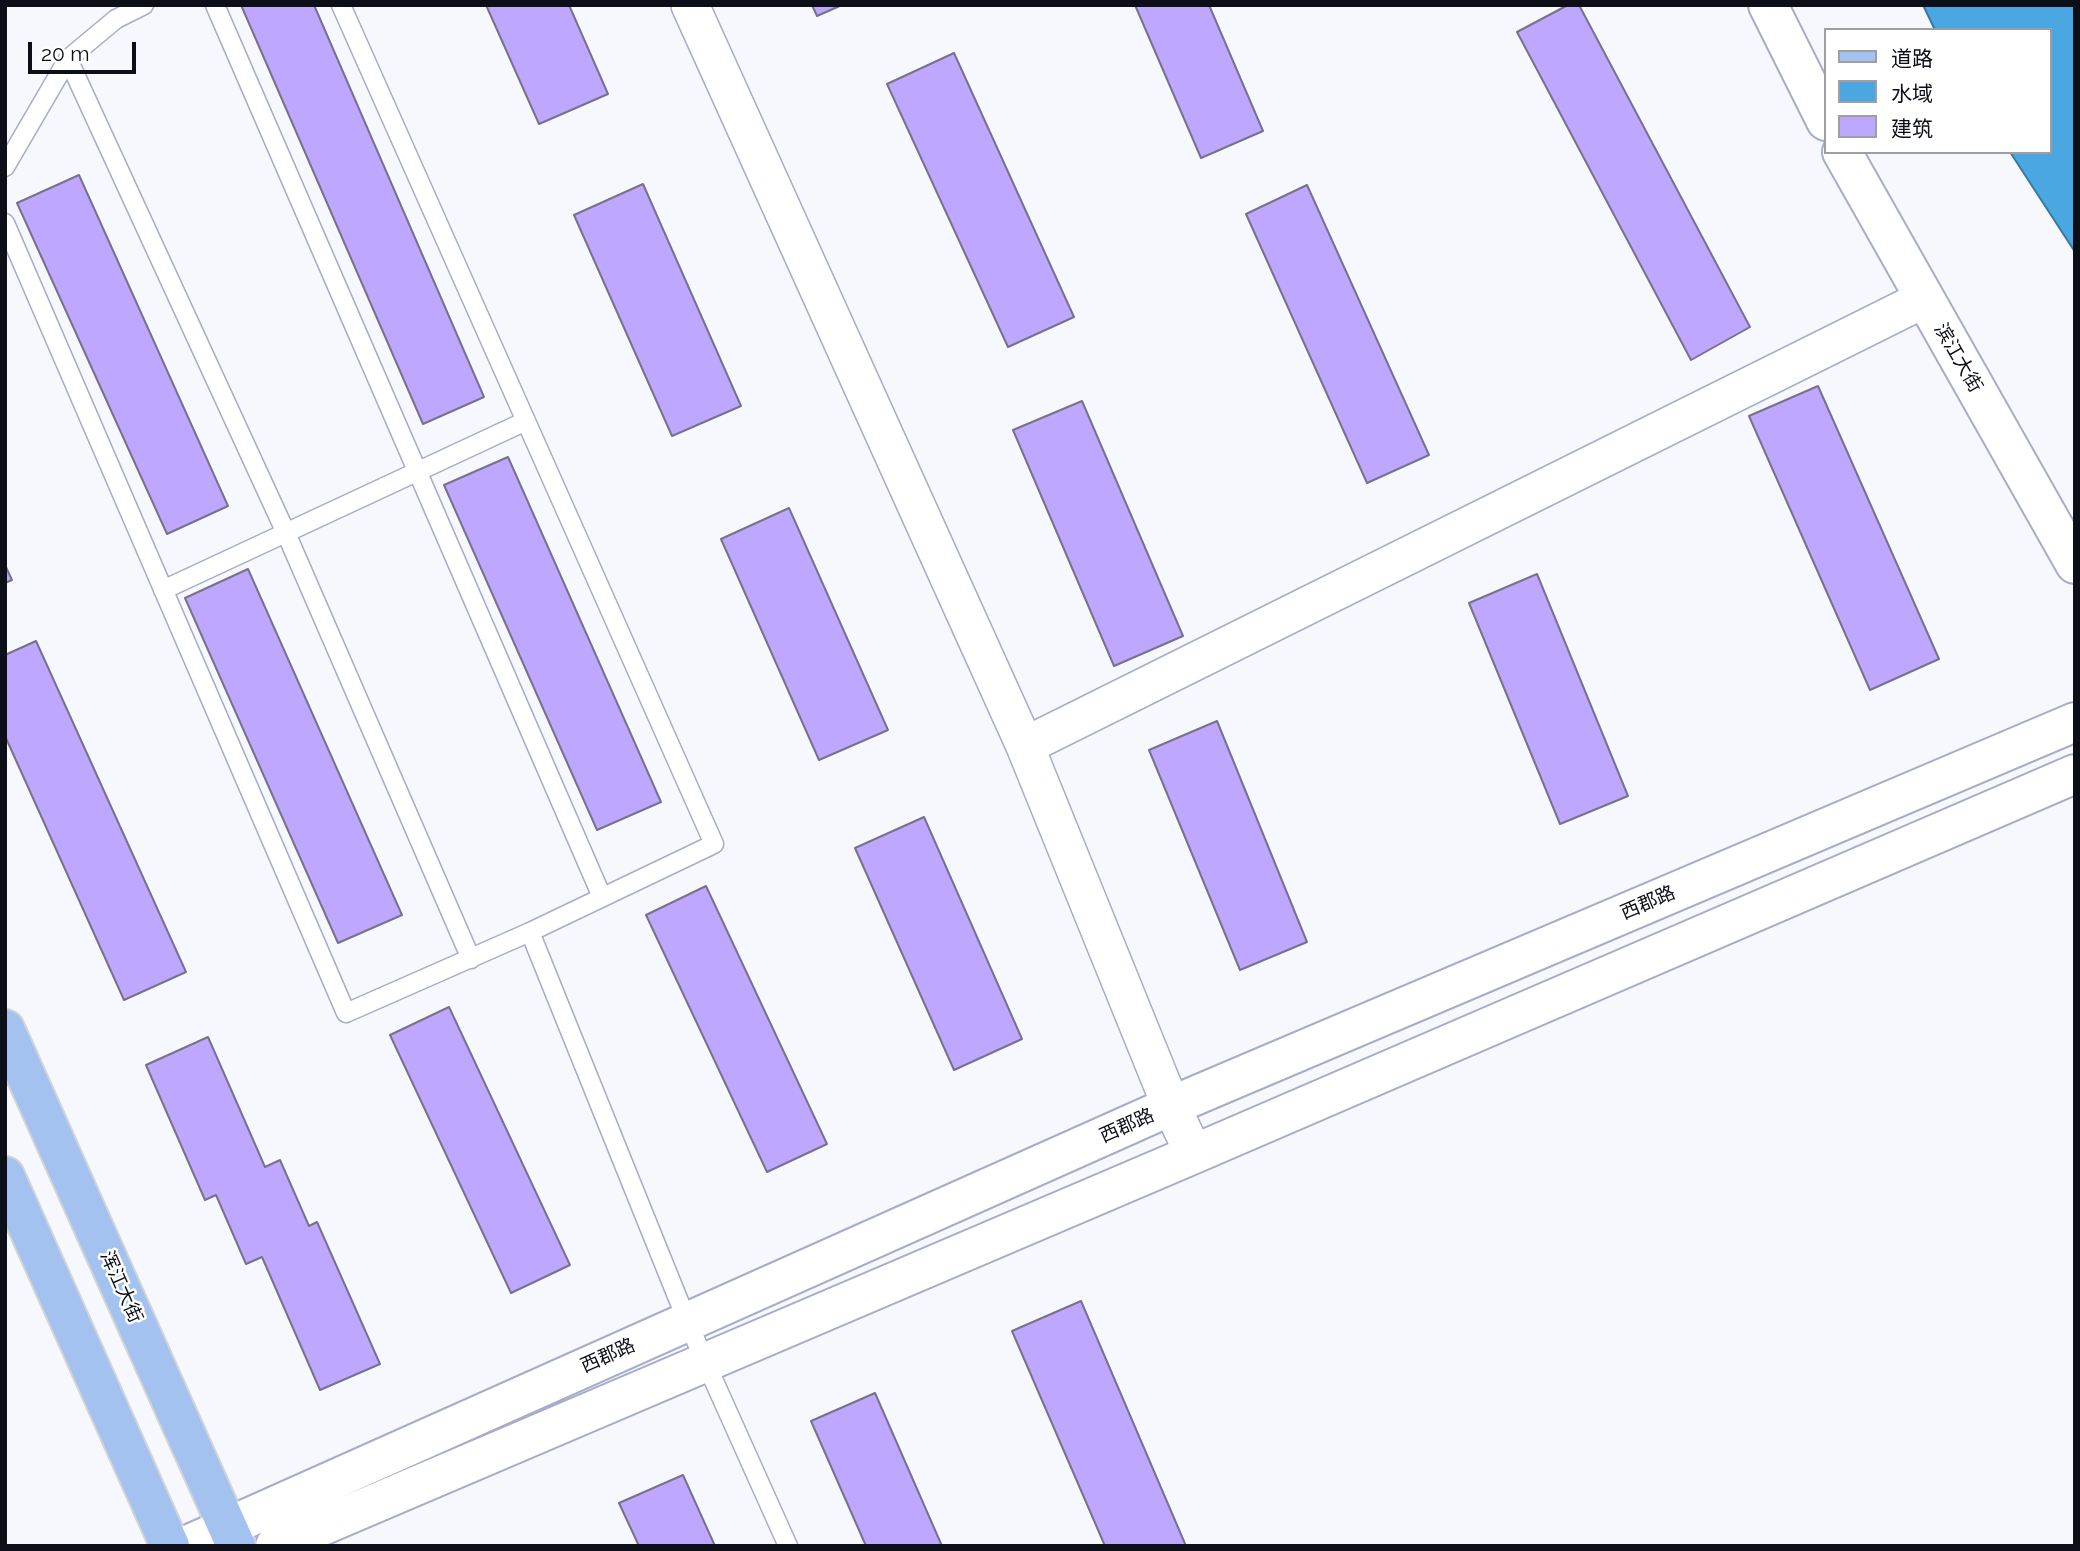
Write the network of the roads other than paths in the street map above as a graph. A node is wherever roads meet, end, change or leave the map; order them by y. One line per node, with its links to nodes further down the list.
1 (144, 5): 6 (lane)
2 (215, 5): 13 (lane)
3 (341, 5): 12 (lane)
4 (690, 5): 18 (street)
5 (1768, 5): 7 (street)
6 (68, 59): 9 (lane); 14 (lane)
7 (1825, 119)
8 (1843, 154): 11 (street, 滨江大街)
9 (5, 167)
10 (5, 223): 16 (lane)
11 (1924, 299): 15 (street, 滨江大街); 18 (street)
12 (526, 421): 13 (lane); 20 (lane)
13 (417, 470): 14 (lane); 20 (lane)
14 (286, 533): 16 (lane); 22 (lane)
15 (2075, 564)
16 (163, 590): 22 (lane)
17 (2075, 722): 24 (street, 西郡路)
18 (1025, 746): 24 (street)
19 (2075, 774): 25 (street)
20 (603, 897): 21 (lane)
21 (530, 932): 22 (lane); 27 (lane)
22 (471, 959)
23 (5, 1029): 29 (main road, 浑江大街)
24 (1171, 1106): 25 (street); 27 (street, 西郡路)
25 (1194, 1154): 28 (street)
26 (5, 1176): 30 (main road)
27 (687, 1321): 28 (lane); 29 (street, 西郡路)
28 (705, 1362): 32 (street); 33 (lane)
29 (231, 1536): 31 (street, 西郡路)
30 (170, 1546)
31 (185, 1546)
32 (275, 1546)
33 (788, 1546)

